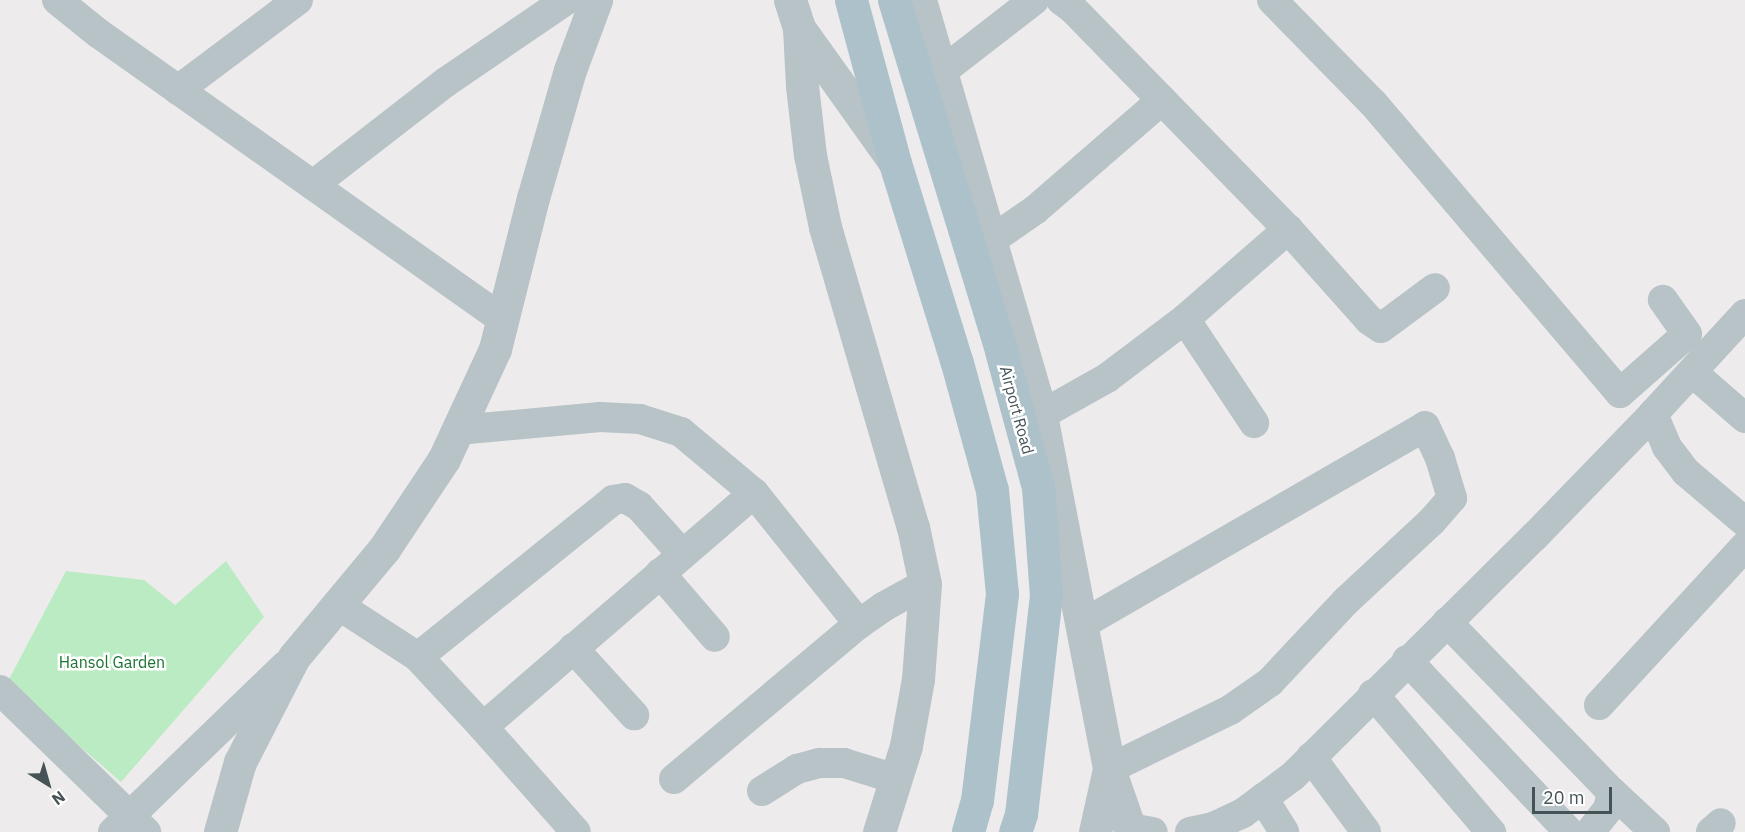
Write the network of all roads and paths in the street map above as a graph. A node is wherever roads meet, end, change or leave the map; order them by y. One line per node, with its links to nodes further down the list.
1 (57, 0): 13 (street)
2 (298, 0): 13 (street)
3 (566, 0): 16 (street)
4 (596, 0): 23 (street)
5 (851, 0): 15 (main road)
6 (894, 0): 26 (main road, Airport Road)
7 (920, 0): 12 (street)
8 (1034, 0): 12 (street)
9 (1061, 0): 14 (street)
10 (1272, 0): 21 (street)
11 (794, 14): 15 (street); 36 (street)
12 (940, 73): 19 (street)
13 (178, 90): 16 (street)
14 (1162, 100): 18 (street); 19 (street)
15 (895, 163): 17 (main road)
16 (313, 185): 23 (street)
17 (909, 208): 26 (main road); 64 (main road)
18 (1288, 229): 20 (street); 24 (street)
19 (990, 241): 26 (street)
20 (1436, 288)
21 (1663, 300)
22 (1745, 314): 25 (street)
23 (502, 319): 30 (street)
24 (1185, 319): 26 (street); 29 (street)
25 (1692, 372): 27 (street); 28 (street)
26 (1028, 408): 40 (street); 65 (main road, Airport Road)
27 (1653, 414): 32 (street); 38 (street)
28 (1745, 418)
29 (1254, 423)
30 (458, 430): 31 (street); 37 (street)
31 (754, 493): 34 (street); 39 (street)
32 (1745, 522)
33 (1745, 546): 48 (street)
34 (682, 554): 35 (street); 44 (street)
35 (660, 573): 41 (street); 42 (street)
36 (925, 584): 39 (street); 54 (street)
37 (338, 605): 43 (street); 44 (street)
38 (1447, 621): 45 (street); 56 (street)
39 (859, 624): 53 (street)
40 (1081, 625): 52 (street); 52 (street)
41 (715, 637)
42 (573, 648): 49 (street); 50 (street)
43 (294, 657): 58 (street); 61 (street)
44 (418, 657): 50 (street)
45 (1407, 660): 47 (street); 60 (street)
46 (0, 690): 58 (street)
47 (1373, 694): 51 (street); 70 (street)
48 (1599, 705)
49 (634, 715)
50 (483, 727): 62 (street)
51 (1311, 757): 57 (street); 69 (street)
52 (1109, 769): 59 (street); 66 (street)
53 (674, 779)
54 (896, 779): 55 (street); 63 (street)
55 (762, 791)
56 (1612, 792): 60 (street); 71 (street)
57 (1263, 798): 67 (street); 68 (street)
58 (129, 827)
59 (1138, 831)
60 (1588, 831)
61 (220, 832)
62 (576, 832)
63 (879, 832)
64 (968, 832)
65 (1015, 832)
66 (1095, 832)
67 (1190, 832)
68 (1284, 832)
69 (1366, 832)
70 (1491, 832)
71 (1655, 832)

